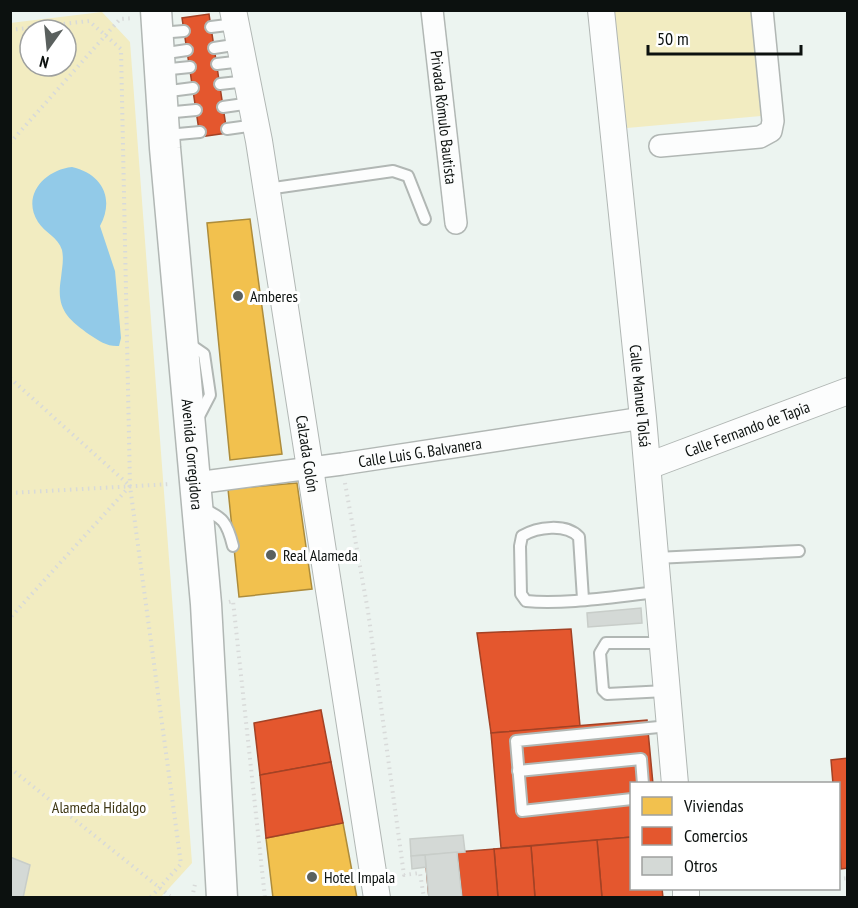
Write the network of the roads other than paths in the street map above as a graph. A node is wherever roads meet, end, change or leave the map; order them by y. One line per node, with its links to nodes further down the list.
1 (432, 10): 18 (street, Privada Rómulo Bautista)
2 (601, 10): 20 (street, Calle Manuel Tolsá)
3 (762, 10): 15 (street)
4 (214, 48): 5 (lane)
5 (240, 60): 6 (lane); 9 (lane); 11 (lane); 13 (lane); 16 (street, Calzada Colón)
6 (217, 64)
7 (166, 65): 8 (lane); 10 (lane); 12 (lane); 14 (lane); 23 (main road, Avenida Corregidora)
8 (190, 67)
9 (220, 84)
10 (193, 88)
11 (224, 107)
12 (196, 110)
13 (227, 129)
14 (200, 132)
15 (660, 146)
16 (267, 189): 17 (lane); 22 (street, Calzada Colón)
17 (425, 219)
18 (456, 223)
19 (848, 391): 21 (street, Calle Fernando de Tapia)
20 (643, 418): 21 (street, Calle Manuel Tolsá); 22 (street, Calle Luis G. Balvanera)
21 (648, 466): 26 (street, Calle Manuel Tolsá)
22 (310, 468): 23 (street, Calle Luis G. Balvanera); 37 (street, Calzada Colón)
23 (197, 495): 24 (lane); 36 (main road, Avenida Corregidora)
24 (233, 546)
25 (798, 551): 26 (lane)
26 (656, 558): 27 (street, Calle Manuel Tolsá)
27 (659, 592): 28 (lane); 29 (street, Calle Manuel Tolsá)
28 (584, 599): 28 (lane)
29 (663, 643): 30 (street, Calle Manuel Tolsá); 30 (lane)
30 (666, 692): 31 (street, Calle Manuel Tolsá)
31 (669, 726): 32 (lane); 34 (street, Calle Manuel Tolsá)
32 (518, 771): 33 (lane); 35 (lane)
33 (643, 782)
34 (675, 782)
35 (630, 799)
36 (222, 897)
37 (377, 897)

